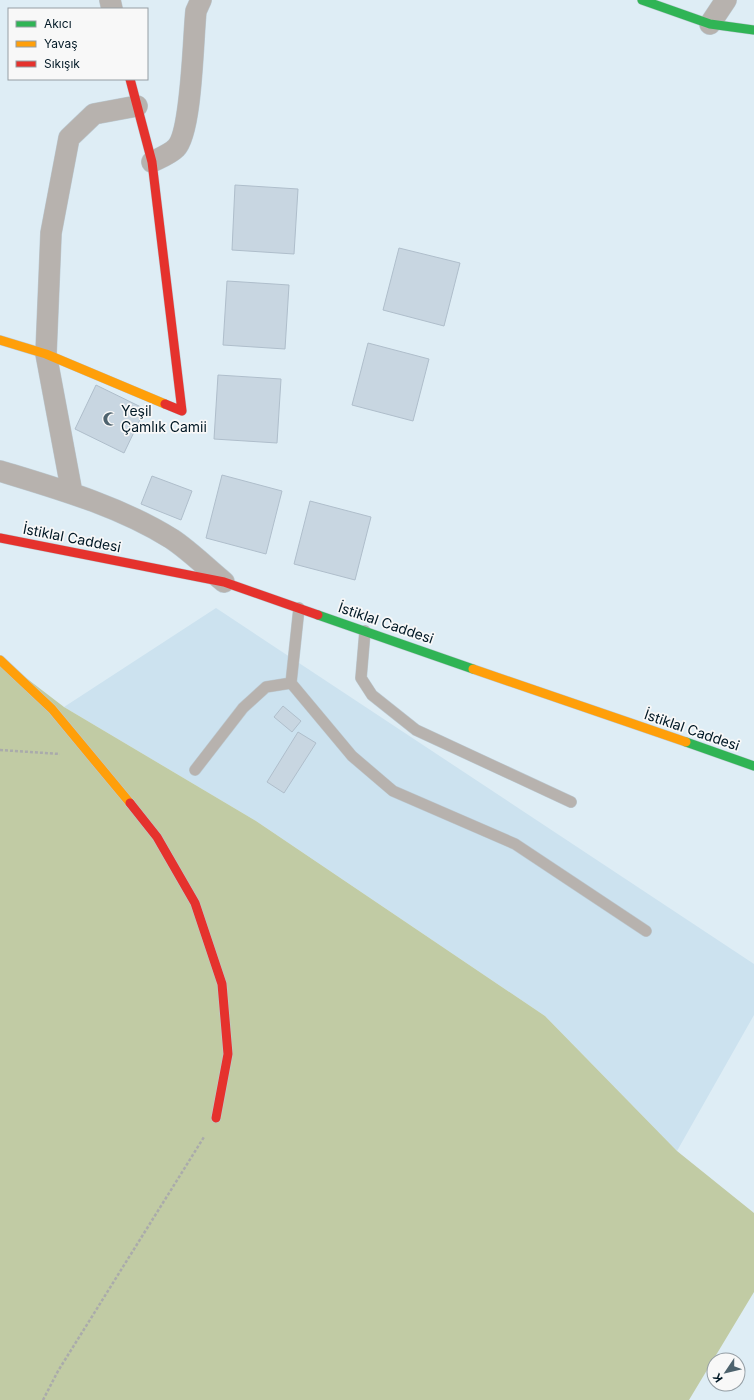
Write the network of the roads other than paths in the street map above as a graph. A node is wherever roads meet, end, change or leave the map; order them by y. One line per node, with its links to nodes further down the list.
1 (201, 0): 8 (street)
2 (642, 0): 4 (street)
3 (726, 0): 4 (street)
4 (710, 24): 5 (street)
5 (754, 30)
6 (130, 80): 7 (street)
7 (137, 106): 8 (street); 10 (street)
8 (152, 162): 10 (street)
9 (0, 340): 10 (street)
10 (46, 354): 12 (street)
11 (0, 471): 12 (street)
12 (72, 493): 14 (street)
13 (0, 538): 14 (street, İstiklal Caddesi)
14 (224, 582): 15 (street, İstiklal Caddesi)
15 (299, 608): 16 (street, İstiklal Caddesi); 18 (lane)
16 (365, 631): 19 (street, İstiklal Caddesi); 21 (lane)
17 (0, 660): 23 (street)
18 (290, 683): 20 (lane); 22 (lane)
19 (754, 766)
20 (195, 770)
21 (571, 802)
22 (646, 931)
23 (216, 1118)

